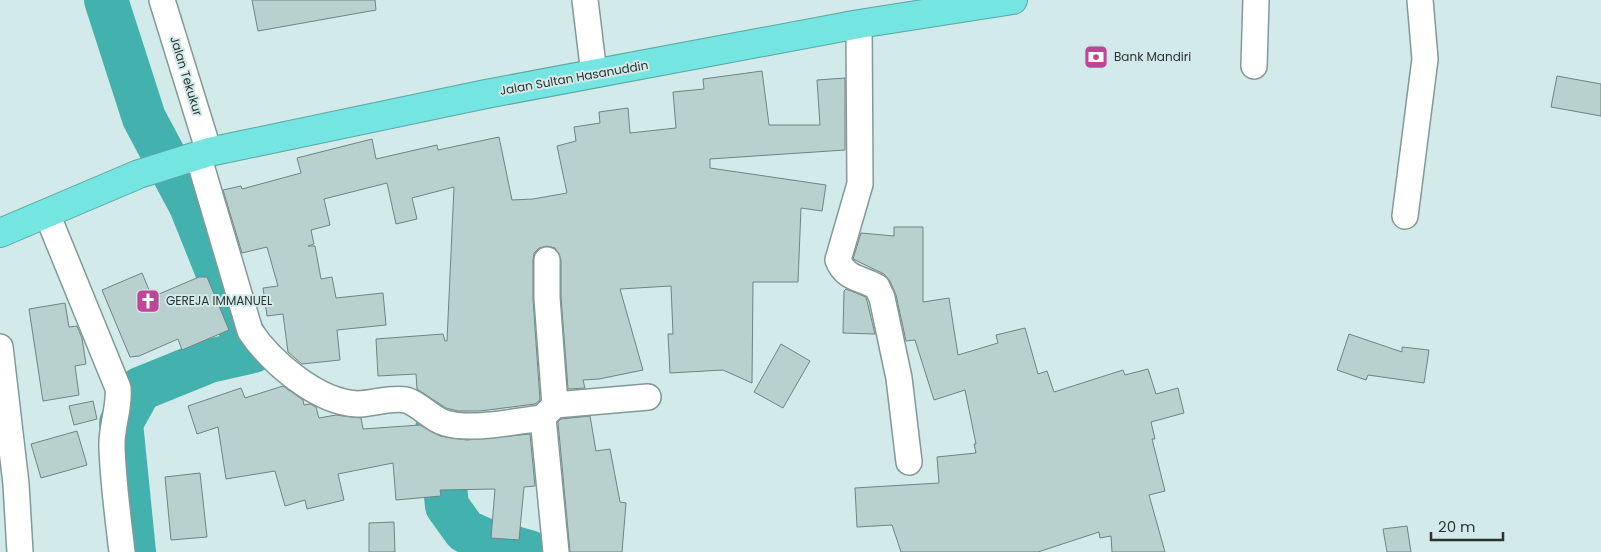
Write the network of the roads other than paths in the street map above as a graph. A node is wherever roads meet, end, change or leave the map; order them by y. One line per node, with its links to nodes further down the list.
1 (162, 0): 10 (street, Jalan Tekukur)
2 (585, 0): 9 (street)
3 (1013, 0): 6 (highway, Jalan Sultan Hasanuddin)
4 (1256, 0): 8 (street)
5 (1420, 0): 12 (street)
6 (948, 6): 7 (highway, Jalan Sultan Hasanuddin)
7 (859, 24): 9 (highway, Jalan Sultan Hasanuddin); 18 (street)
8 (1254, 66)
9 (594, 74): 10 (highway, Jalan Sultan Hasanuddin)
10 (198, 156): 11 (highway, Jalan Sultan Hasanuddin); 17 (street, Jalan Tekukur)
11 (47, 214): 13 (highway, Jalan Sultan Hasanuddin); 21 (street)
12 (1405, 216)
13 (0, 233)
14 (548, 260): 17 (street)
15 (0, 347): 20 (street)
16 (648, 397): 17 (street, Jalan Tekukur)
17 (549, 412): 19 (street)
18 (909, 462)
19 (556, 551)
20 (20, 552)
21 (122, 552)

